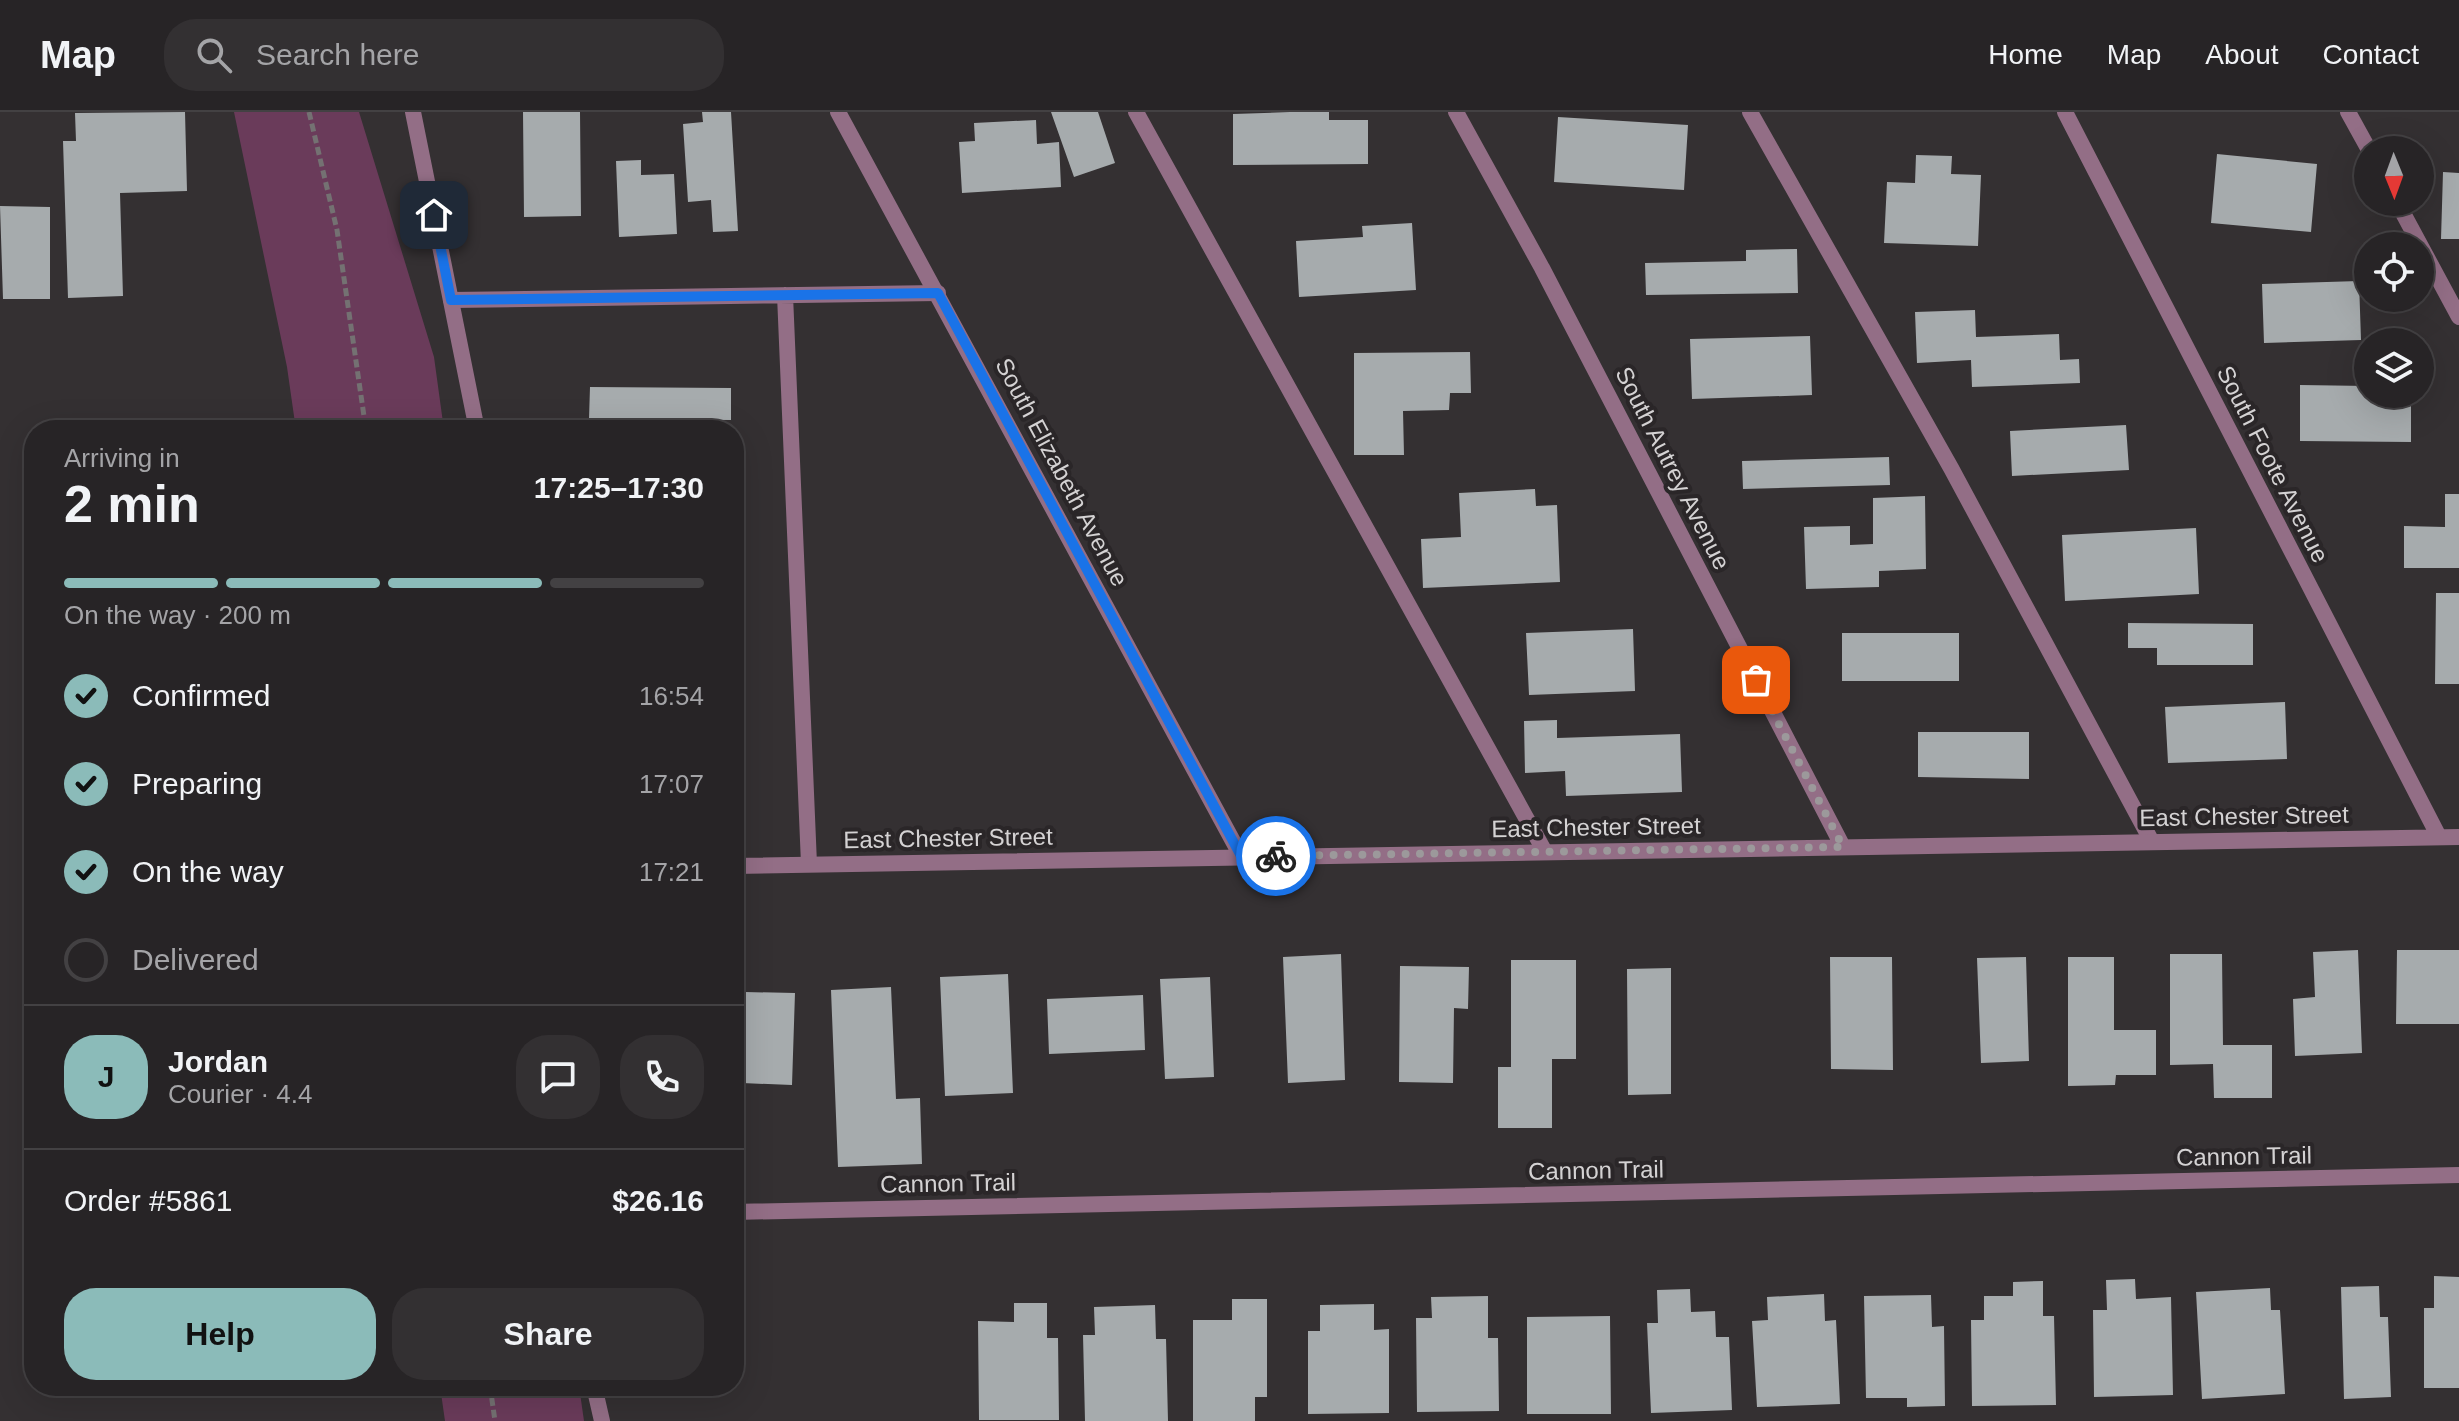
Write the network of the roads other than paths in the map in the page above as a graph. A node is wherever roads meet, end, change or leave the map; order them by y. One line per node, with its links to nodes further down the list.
1 (413, 112): 12 (street)
2 (838, 112): 10 (street, South Elizabeth Avenue)
3 (1136, 112): 19 (street)
4 (1456, 112): 18 (street, South Autrey Avenue)
5 (1750, 112): 17 (street)
6 (2065, 112): 15 (street, South Foote Avenue)
7 (2348, 112): 8 (street)
8 (2361, 136)
9 (2405, 216): 13 (street)
10 (938, 293): 11 (street); 20 (street, South Elizabeth Avenue)
11 (785, 295): 12 (street); 21 (street)
12 (451, 300): 14 (street)
13 (2459, 317)
14 (475, 420)
15 (2439, 837): 16 (street, East Chester Street); 17 (street, East Chester Street)
16 (2459, 837)
17 (2152, 842): 18 (street, East Chester Street)
18 (1843, 847): 19 (street, East Chester Street)
19 (1545, 852): 20 (street, East Chester Street)
20 (1241, 856): 21 (street, East Chester Street)
21 (809, 864): 22 (street, East Chester Street)
22 (744, 866)
23 (2459, 1175): 24 (street, Cannon Trail)
24 (744, 1212)
25 (596, 1396): 26 (street)
26 (602, 1421)

